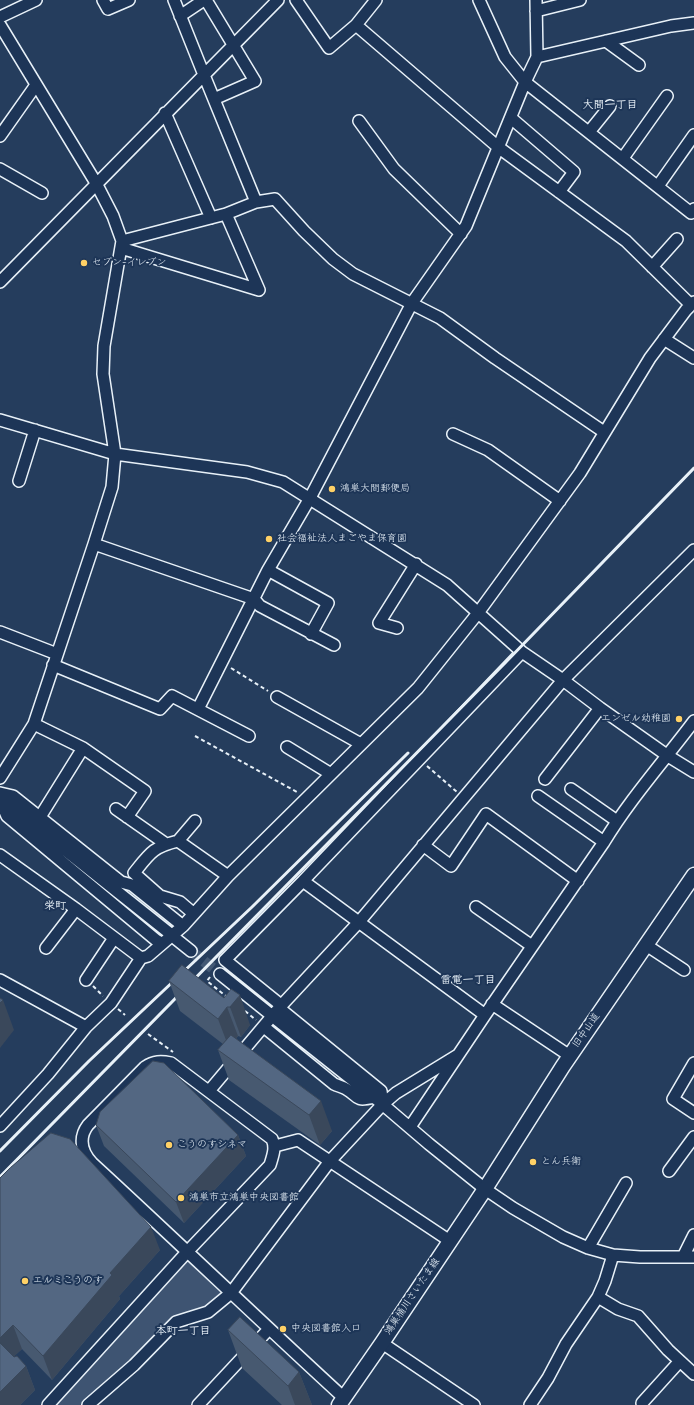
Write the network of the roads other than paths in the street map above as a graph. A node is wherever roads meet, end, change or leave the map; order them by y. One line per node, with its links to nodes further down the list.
1 (36, 0): 13 (street)
2 (103, 0): 3 (street)
3 (129, 0)
4 (174, 0): 12 (street)
5 (205, 0): 12 (street); 18 (street)
6 (278, 0): 18 (street)
7 (296, 0): 16 (street)
8 (376, 0): 16 (street)
9 (479, 0): 22 (street)
10 (580, 0): 11 (street)
11 (536, 5): 19 (street)
12 (180, 16): 21 (street)
13 (0, 17)
14 (694, 23): 17 (street)
15 (0, 25): 23 (street)
16 (356, 25): 33 (street)
17 (606, 41): 19 (street); 20 (street)
18 (233, 46): 21 (street); 25 (street)
19 (537, 58): 22 (street)
20 (639, 65)
21 (204, 76): 25 (street); 27 (street)
22 (526, 82): 28 (street); 30 (street)
23 (36, 85): 32 (street); 36 (street)
24 (667, 96): 34 (street)
25 (214, 99): 40 (street)
26 (610, 106): 30 (street)
27 (165, 113): 36 (street); 43 (street)
28 (511, 118): 33 (street); 38 (street)
29 (359, 121): 44 (street)
30 (589, 132): 34 (street)
31 (694, 135): 37 (street)
32 (0, 136)
33 (498, 147): 38 (street); 44 (street)
34 (623, 158): 37 (street)
35 (0, 168): 39 (street)
36 (96, 183): 46 (street); 48 (street)
37 (658, 186): 41 (street)
38 (559, 192): 47 (street)
39 (42, 193)
40 (256, 202): 42 (street); 49 (street)
41 (694, 209)
42 (226, 214): 43 (street); 46 (street)
43 (211, 218): 46 (street)
44 (461, 234): 49 (street)
45 (678, 239): 47 (street)
46 (122, 245): 57 (street)
47 (652, 267): 50 (street)
48 (0, 282)
49 (412, 303): 55 (street); 59 (street)
50 (691, 308): 51 (street)
51 (664, 339): 52 (street); 55 (street)
52 (694, 358)
53 (0, 420): 54 (street)
54 (34, 430): 57 (street); 58 (street)
55 (604, 432): 60 (street)
56 (453, 434): 60 (street)
57 (115, 454): 59 (street); 61 (street)
58 (19, 481)
59 (310, 498): 63 (street); 64 (street)
60 (560, 500): 66 (street)
61 (94, 544): 65 (street); 72 (street)
62 (694, 550): 73 (street)
63 (416, 564): 66 (street); 67 (street)
64 (268, 570): 65 (street); 69 (street)
65 (254, 599): 69 (street); 76 (street)
66 (478, 612): 71 (street); 80 (street)
67 (397, 628)
68 (0, 632): 72 (street)
69 (311, 634): 70 (street)
70 (334, 644)
71 (522, 652): 73 (street); 104 (street)
72 (55, 659): 76 (street); 78 (street)
73 (563, 680): 75 (street); 100 (street)
74 (277, 697): 80 (street)
75 (600, 708): 83 (street); 87 (street)
76 (198, 709): 79 (street)
77 (694, 721): 83 (street)
78 (34, 724): 82 (street); 86 (street)
79 (249, 736)
80 (361, 744): 85 (street)
81 (287, 747): 85 (street)
82 (83, 748): 93 (street); 94 (street)
83 (668, 756): 84 (street); 96 (street)
84 (694, 772)
85 (331, 774): 103 (street)
86 (0, 778)
87 (545, 779)
88 (571, 789): 96 (street)
89 (0, 793): 93 (street)
90 (538, 796): 98 (street)
91 (3, 800): 112 (street); 116 (street)
92 (116, 809): 94 (street)
93 (40, 817): 110 (street)
94 (127, 817): 99 (street)
95 (195, 821): 97 (street)
96 (617, 821): 98 (street)
97 (178, 841): 99 (street); 103 (street)
98 (604, 842): 105 (street)
99 (166, 844): 108 (street)
100 (424, 845): 105 (street); 109 (street)
101 (0, 855): 107 (street)
102 (694, 875): 113 (main road, 旧中山道)
103 (228, 876): 108 (street)
104 (303, 881): 109 (street); 123 (street)
105 (578, 881): 114 (street)
106 (476, 907): 114 (street)
107 (76, 910): 111 (street); 115 (street)
108 (194, 914): 110 (street)
109 (359, 922): 123 (street); 124 (street)
110 (182, 926): 112 (street)
111 (114, 938): 117 (street); 121 (street)
112 (161, 944): 117 (street)
113 (646, 945): 118 (street); 128 (main road, 旧中山道)
114 (532, 946): 122 (street)
115 (46, 948)
116 (191, 952)
117 (141, 958): 125 (street)
118 (684, 970)
119 (220, 974): 123 (street)
120 (0, 980): 125 (street)
121 (86, 980)
122 (492, 1004): 124 (street); 128 (street)
123 (277, 1012): 126 (street); 131 (street)
124 (485, 1015): 127 (street)
125 (86, 1027): 133 (street)
126 (264, 1027): 130 (street); 131 (street)
127 (458, 1055): 131 (street); 134 (street)
128 (570, 1056): 140 (main road, 旧中山道)
129 (694, 1063): 132 (street)
130 (209, 1091): 136 (street); 144 (street)
131 (378, 1100): 134 (street); 137 (street)
132 (694, 1113)
133 (0, 1126)
134 (410, 1127): 140 (street)
135 (694, 1137): 138 (street)
136 (275, 1146): 137 (street); 144 (street)
137 (330, 1161): 142 (street); 147 (street)
138 (669, 1171)
139 (626, 1183): 143 (street)
140 (485, 1189): 142 (main road, 鴻巣桶川さいたま線); 143 (street)
141 (694, 1235): 146 (street)
142 (450, 1241): 150 (main road, 鴻巣桶川さいたま線)
143 (588, 1248): 145 (street)
144 (188, 1251): 147 (street); 155 (street)
145 (613, 1255): 146 (street); 148 (street)
146 (688, 1257)
147 (231, 1293): 149 (street); 156 (street)
148 (598, 1297): 151 (street); 159 (street)
149 (269, 1329): 153 (street); 157 (street)
150 (382, 1343): 153 (main road, 鴻巣桶川さいたま線); 158 (street)
151 (680, 1361): 152 (street); 154 (street)
152 (694, 1374)
153 (342, 1402)
154 (642, 1403)
155 (48, 1405)
156 (88, 1405)
157 (198, 1405)
158 (474, 1405)
159 (530, 1405)

